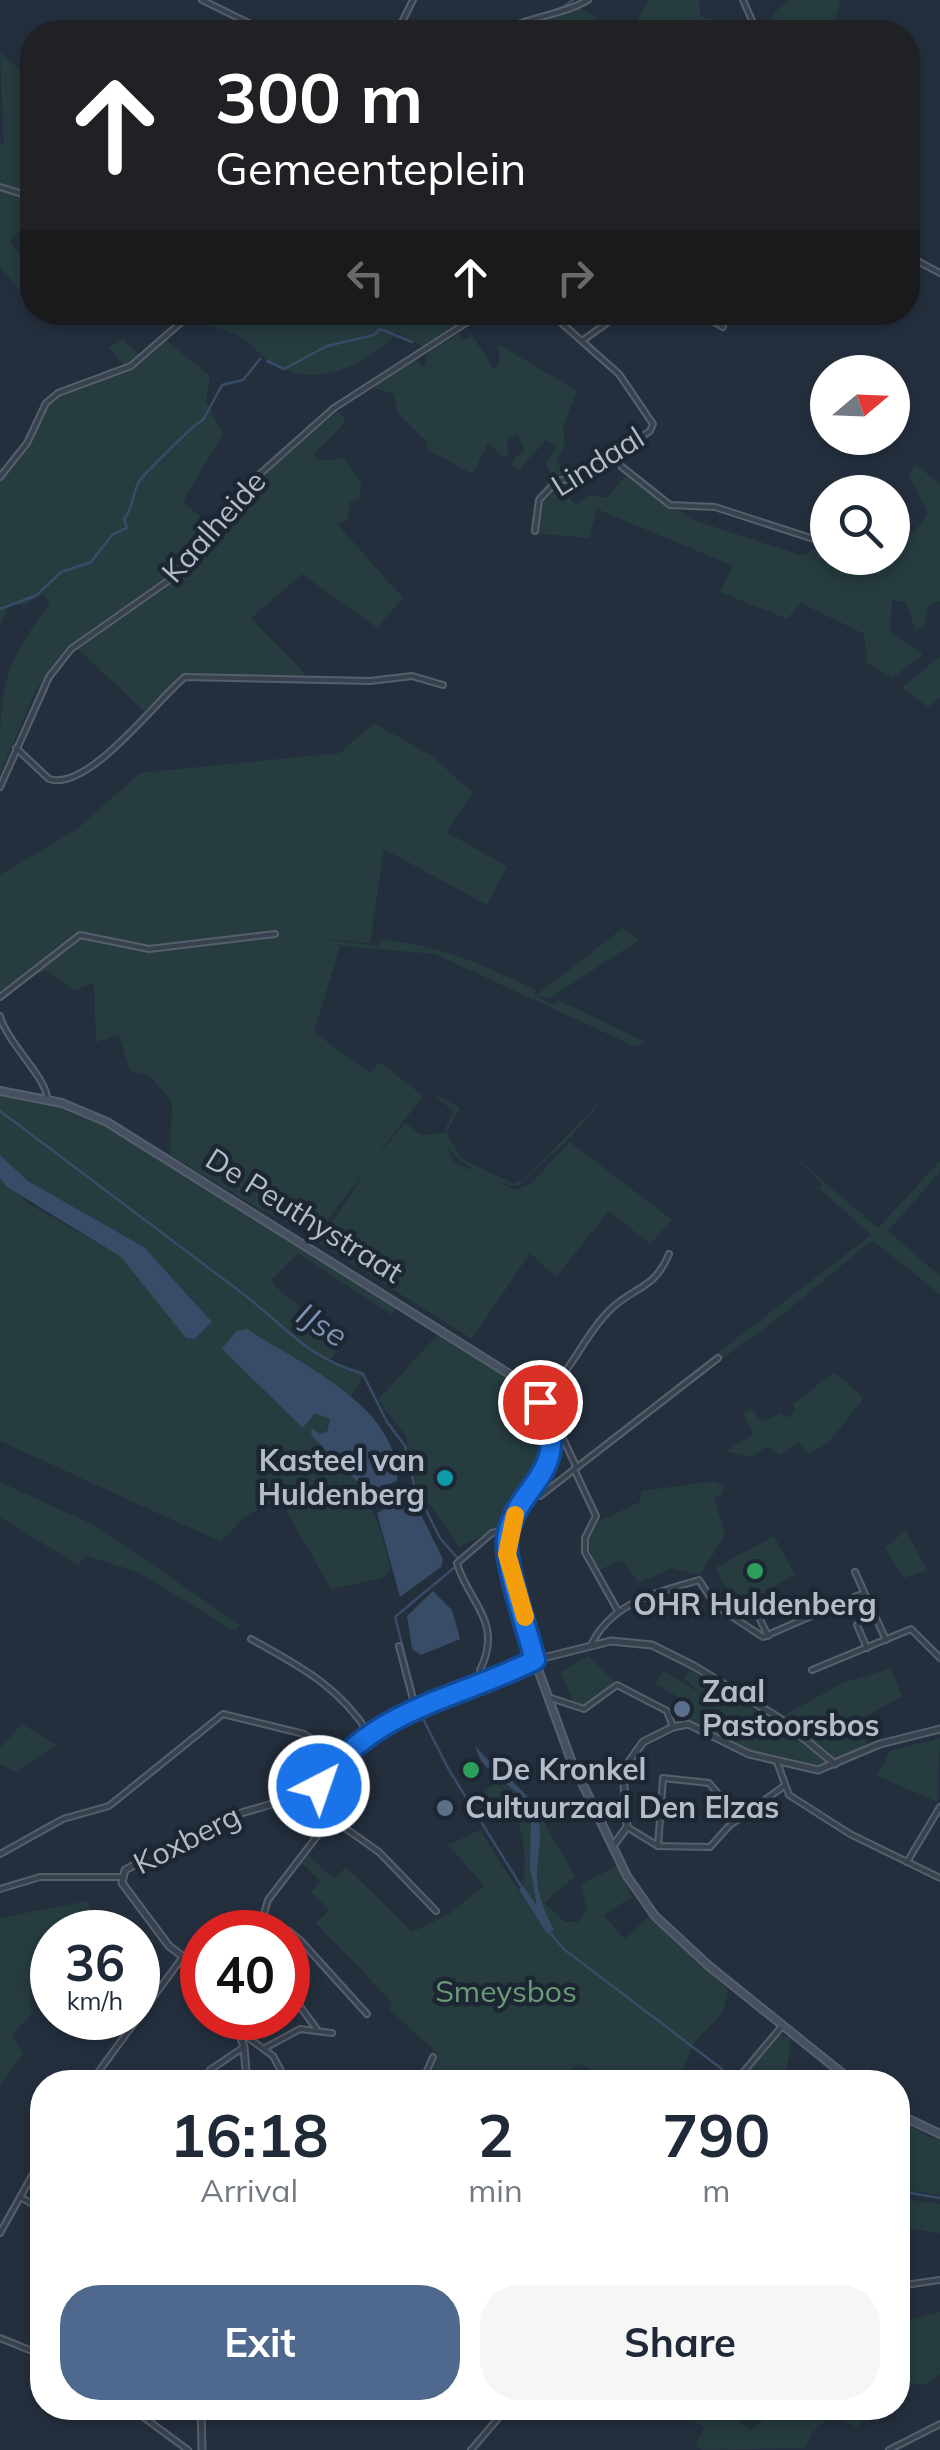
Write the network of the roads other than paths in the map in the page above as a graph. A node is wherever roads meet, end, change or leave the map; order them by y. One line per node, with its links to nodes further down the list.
1 (202, 0): 3 (street)
2 (588, 0): 4 (street)
3 (242, 20)
4 (526, 20)
5 (178, 325): 13 (street)
6 (463, 325): 17 (street, Kaalheide)
7 (564, 325): 11 (street, Lindaal)
8 (604, 325): 11 (street)
9 (719, 325): 10 (street)
10 (724, 328)
11 (582, 341): 12 (street, Lindaal)
12 (615, 456): 14 (street, Lindaal); 15 (street)
13 (0, 477)
14 (536, 531)
15 (810, 538)
16 (443, 685): 17 (street)
17 (16, 748): 18 (street, Kaalheide)
18 (0, 787)
19 (275, 934): 20 (street)
20 (0, 996)
21 (0, 1016): 23 (street)
22 (0, 1090): 23 (main road, De Peuthystraat)
23 (47, 1099): 26 (main road, De Peuthystraat)
24 (670, 1254): 26 (street)
25 (718, 1358): 27 (street)
26 (554, 1429): 27 (street, De Peuthystraat); 28 (main road)
27 (575, 1468): 28 (street); 32 (street, De Peuthystraat)
28 (530, 1495): 29 (main road)
29 (510, 1528): 42 (main road); 44 (street)
30 (855, 1572): 31 (street)
31 (864, 1594): 35 (street); 37 (street)
32 (618, 1610): 35 (street); 39 (street)
33 (757, 1613): 35 (street)
34 (857, 1625): 40 (street)
35 (766, 1636)
36 (251, 1638): 49 (street)
37 (886, 1640): 40 (street); 41 (street)
38 (400, 1646): 46 (street)
39 (592, 1646): 42 (street, Koxberg); 52 (street, Koxberg)
40 (867, 1648): 43 (street)
41 (940, 1658)
42 (535, 1660): 44 (street, Koxberg); 45 (main road)
43 (812, 1670)
44 (487, 1681): 46 (street, Koxberg)
45 (550, 1698): 47 (street); 59 (main road)
46 (417, 1706): 49 (street, Koxberg)
47 (673, 1726): 51 (street); 58 (street)
48 (940, 1729): 52 (street)
49 (370, 1735): 50 (street, Koxberg)
50 (340, 1758): 54 (street, Koxberg); 61 (street)
51 (777, 1762): 52 (street); 53 (street)
52 (835, 1764)
53 (784, 1786): 57 (street); 62 (street)
54 (310, 1794): 56 (street); 63 (street, Koxberg)
55 (940, 1807): 62 (street)
56 (331, 1818): 66 (street); 67 (street)
57 (739, 1818): 60 (street); 60 (street)
58 (627, 1827): 59 (street); 60 (street)
59 (611, 1842): 73 (main road)
60 (658, 1846)
61 (0, 1854)
62 (907, 1862): 64 (street)
63 (121, 1877): 65 (street); 69 (street, Koxberg)
64 (940, 1878)
65 (0, 1889)
66 (266, 1910)
67 (436, 1911)
68 (310, 1951): 71 (street)
69 (180, 1956)
70 (180, 1961): 83 (street)
71 (367, 2014)
72 (310, 2019): 75 (street)
73 (783, 2024): 88 (street); 89 (main road)
74 (310, 2028): 75 (street)
75 (316, 2028): 76 (street)
76 (332, 2033)
77 (242, 2040): 80 (street)
78 (254, 2040): 81 (street)
79 (280, 2040): 81 (street)
80 (244, 2047): 84 (street); 85 (street)
81 (266, 2048): 86 (street)
82 (433, 2058): 87 (street)
83 (100, 2070)
84 (210, 2070)
85 (246, 2070)
86 (280, 2070)
87 (428, 2070)
88 (744, 2070)
89 (839, 2070)
90 (910, 2120): 91 (main road)
91 (940, 2134)
92 (30, 2179): 93 (street)
93 (20, 2197): 94 (street); 95 (street)
94 (30, 2203)
95 (0, 2234)
96 (940, 2280): 97 (street)
97 (910, 2284)
98 (0, 2338): 99 (street)
99 (30, 2349)
100 (147, 2420): 104 (street)
101 (202, 2420): 105 (street)
102 (497, 2420): 106 (street)
103 (940, 2424): 107 (street)
104 (188, 2450)
105 (202, 2450)
106 (471, 2450)
107 (889, 2450)

